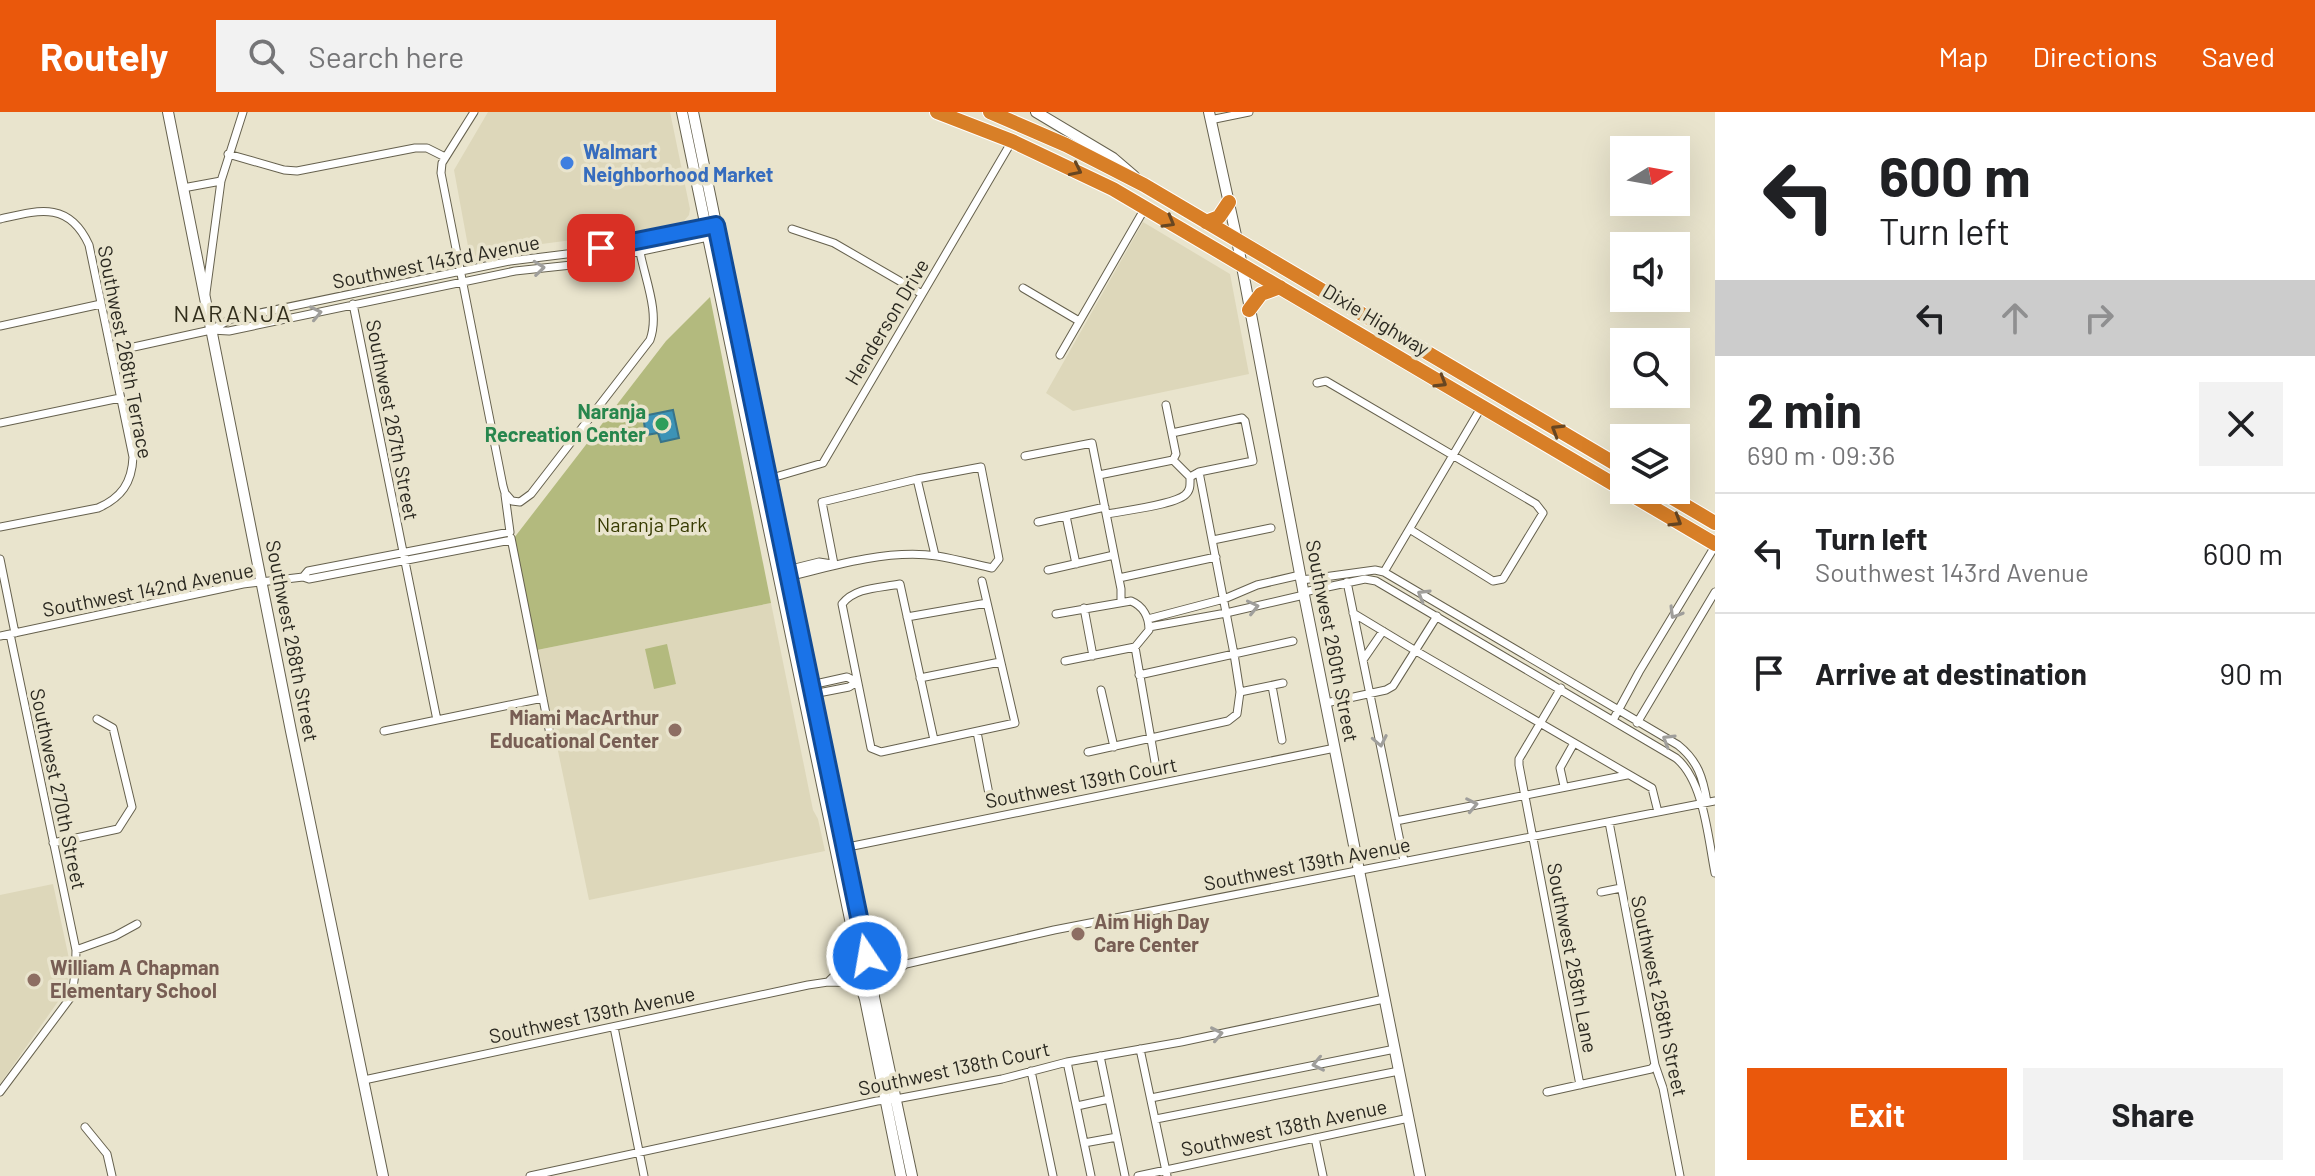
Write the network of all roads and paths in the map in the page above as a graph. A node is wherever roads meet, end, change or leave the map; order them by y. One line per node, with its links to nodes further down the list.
1 (168, 112): 17 (street, Southwest 268th Street)
2 (243, 112): 13 (street)
3 (474, 112): 14 (street)
4 (682, 112): 23 (street)
5 (693, 112): 23 (street)
6 (937, 112): 12 (highway, Dixie Highway)
7 (990, 112): 11 (highway, Dixie Highway)
8 (1036, 112): 16 (street)
9 (1249, 112): 10 (street)
10 (1210, 116): 18 (street, Southwest 260th Street)
11 (1018, 117): 12 (highway); 16 (highway, Dixie Highway)
12 (1012, 141): 19 (highway, Dixie Highway, one-way to 19); 32 (street, Henderson Drive)
13 (228, 154): 14 (street); 15 (street)
14 (445, 157): 27 (street)
15 (221, 181): 17 (street); 33 (street)
16 (1144, 185): 21 (highway, Dixie Highway)
17 (183, 188): 33 (street, Southwest 268th Street)
18 (1229, 202): 21 (highway); 24 (street, Southwest 260th Street)
19 (1145, 208): 26 (highway, Dixie Highway, one-way to 26); 37 (street)
20 (0, 219): 34 (street, Southwest 268th Terrace)
21 (1206, 222): 24 (highway, Dixie Highway)
22 (792, 229): 32 (street)
23 (712, 231): 25 (street, Southwest 143rd Avenue); 27 (street, Southwest 143rd Avenue); 56 (street)
24 (1237, 240): 26 (street, Southwest 260th Street); 51 (highway, Dixie Highway, one-way to 24)
25 (640, 252): 28 (street, Southwest 143rd Avenue, one-way to 25); 57 (street)
26 (1241, 263): 29 (highway, Dixie Highway); 36 (street, Southwest 260th Street)
27 (460, 271): 28 (street); 31 (street, Southwest 143rd Avenue)
28 (462, 283): 35 (street, Southwest 143rd Avenue); 57 (street)
29 (1280, 287): 36 (highway); 45 (highway, Dixie Highway, one-way to 45)
30 (1023, 288): 37 (street)
31 (352, 294): 35 (street, Southwest 267th Street); 39 (street, Southwest 143rd Avenue)
32 (922, 294): 56 (street, Henderson Drive)
33 (205, 301): 39 (street, Southwest 268th Street)
34 (101, 304): 38 (street); 40 (street, Southwest 268th Terrace)
35 (354, 305): 39 (street, Southwest 143rd Avenue, one-way to 35); 71 (street, Southwest 267th Street)
36 (1249, 310): 83 (street, Southwest 260th Street)
37 (1079, 321): 41 (street)
38 (0, 326)
39 (211, 330): 40 (street, Southwest 143rd Avenue); 82 (street, Southwest 268th Street)
40 (111, 352): 43 (street, Southwest 268th Terrace)
41 (1060, 355)
42 (1317, 383): 49 (street)
43 (120, 398): 46 (street); 63 (street, Southwest 268th Terrace)
44 (1166, 405): 47 (street)
45 (1482, 406): 49 (street); 68 (highway, Dixie Highway, one-way to 68)
46 (0, 423)
47 (1172, 433): 50 (street); 52 (street)
48 (1025, 456): 53 (street)
49 (1453, 456): 65 (street); 65 (street)
50 (1173, 460): 53 (street); 54 (street)
51 (1610, 461)
52 (1199, 472): 54 (street); 67 (street)
53 (1099, 475): 59 (street)
54 (1190, 477): 59 (street)
55 (917, 479): 69 (street); 69 (street); 74 (street)
56 (764, 480): 78 (street); 151 (street)
57 (505, 493): 66 (street)
58 (1683, 504): 62 (highway)
59 (1106, 511): 60 (street); 70 (street)
60 (1066, 516): 61 (street); 75 (street)
61 (1038, 522)
62 (1715, 523)
63 (0, 527)
64 (1271, 528): 67 (street)
65 (1411, 530): 77 (street)
66 (511, 536): 71 (street, Southwest 142nd Avenue); 121 (street)
67 (1213, 540): 72 (street)
68 (1715, 545): 123 (street, one-way to 123)
69 (935, 555): 74 (street)
70 (1114, 555): 75 (street); 79 (street)
71 (403, 557): 82 (street, Southwest 142nd Avenue); 125 (street, Southwest 267th Street)
72 (1216, 557): 79 (street); 85 (street)
73 (0, 559): 98 (street, Southwest 270th Street)
74 (834, 564): 78 (street)
75 (1076, 564): 76 (street)
76 (1048, 570)
77 (1384, 572): 83 (street); 111 (street, one-way to 77)
78 (788, 573): 115 (street)
79 (1119, 578): 86 (street)
80 (982, 581): 87 (street)
81 (1347, 582): 83 (street); 91 (street); 93 (street)
82 (262, 583): 98 (street, Southwest 142nd Avenue); 174 (street, Southwest 268th Street)
83 (1303, 585): 85 (street); 90 (street, one-way to 83); 122 (street, Southwest 260th Street)
84 (1715, 592): 127 (street)
85 (1224, 599): 89 (street); 90 (street)
86 (1121, 601): 88 (street); 96 (street)
87 (987, 603): 94 (street); 107 (street)
88 (1084, 608): 92 (street); 104 (street)
89 (1186, 609): 95 (street); 96 (street)
90 (1226, 613): 95 (street); 103 (street)
91 (1353, 613): 97 (street); 105 (street)
92 (1056, 614)
93 (1437, 616): 102 (street); 118 (street)
94 (907, 617): 109 (street); 112 (street)
95 (1188, 620): 96 (street)
96 (1149, 623): 101 (street)
97 (1383, 631): 102 (street); 105 (street)
98 (12, 634): 99 (street, Southwest 142nd Avenue); 150 (street, Southwest 270th Street)
99 (0, 636)
100 (1293, 641): 103 (street)
101 (1135, 647): 104 (street); 108 (street)
102 (1416, 651): 120 (street); 128 (street)
103 (1234, 654): 108 (street); 119 (street)
104 (1093, 656): 106 (street)
105 (1363, 660): 120 (street)
106 (1065, 661)
107 (1000, 662): 109 (street); 131 (street)
108 (1139, 675): 133 (street)
109 (920, 678): 134 (street)
110 (832, 680): 112 (street); 115 (street); 116 (street)
111 (1566, 680): 118 (street, Southwest 258th Lane); 123 (street)
112 (857, 682): 116 (street); 134 (street)
113 (1283, 683): 114 (street)
114 (1272, 686): 119 (street); 135 (street)
115 (812, 690): 116 (street); 151 (street)
116 (835, 690)
117 (1101, 690): 137 (street)
118 (1560, 690): 126 (street); 128 (street, Southwest 258th Lane)
119 (1240, 692): 133 (street)
120 (1370, 693): 122 (street); 147 (street, one-way to 147)
121 (543, 698): 125 (street); 132 (street)
122 (1326, 703): 138 (street, Southwest 260th Street)
123 (1619, 711): 126 (street); 127 (street)
124 (97, 719): 150 (street)
125 (437, 720): 129 (street)
126 (1613, 720): 130 (street)
127 (1638, 722): 130 (street); 145 (street, one-way to 127)
128 (1540, 724): 136 (street); 144 (street, Southwest 258th Lane)
129 (384, 731)
130 (1631, 731): 145 (street)
131 (977, 732): 134 (street); 143 (street)
132 (550, 734)
133 (1150, 739): 137 (street); 140 (street)
134 (934, 740)
135 (1282, 740)
136 (1574, 743): 141 (street); 142 (street)
137 (1114, 747): 139 (street)
138 (1335, 748): 151 (street, Southwest 139th Court); 153 (street, Southwest 260th Street)
139 (1088, 752)
140 (1156, 768)
141 (1627, 775): 142 (street); 146 (street)
142 (1564, 786): 144 (street)
143 (989, 794)
144 (1524, 795): 147 (street, one-way to 144); 149 (street, Southwest 258th Lane)
145 (1708, 802): 146 (street, Southwest 139th Avenue); 154 (street)
146 (1658, 812): 148 (street, Southwest 139th Avenue)
147 (1396, 821): 152 (street)
148 (1609, 822): 149 (street, Southwest 139th Avenue); 155 (street, Southwest 258th Street)
149 (1532, 838): 152 (street, Southwest 139th Avenue); 175 (street, Southwest 258th Lane)
150 (53, 843): 158 (street, Southwest 270th Street)
151 (840, 849): 159 (street); 161 (street)
152 (1404, 861): 153 (street, Southwest 139th Avenue)
153 (1360, 870): 160 (street, Southwest 139th Avenue); 165 (street, Southwest 260th Street)
154 (1715, 873)
155 (1621, 888): 156 (street); 171 (street, Southwest 258th Street)
156 (1601, 892)
157 (137, 924): 158 (street)
158 (76, 950): 176 (street, Southwest 270th Street)
159 (872, 964): 160 (street, Southwest 139th Avenue); 161 (street); 162 (street)
160 (906, 964): 162 (street, Southwest 139th Avenue)
161 (855, 968): 163 (street, Southwest 139th Avenue); 164 (street)
162 (875, 979): 164 (street); 179 (street)
163 (828, 982): 164 (street, Southwest 139th Avenue); 166 (street, Southwest 139th Avenue)
164 (859, 984): 179 (street)
165 (1384, 999): 167 (street, Southwest 138th Court, one-way to 165); 168 (street, Southwest 260th Street)
166 (614, 1027): 174 (street, Southwest 139th Avenue); 188 (street)
167 (1140, 1049): 169 (street, Southwest 138th Court); 178 (street)
168 (1395, 1049): 173 (street, Southwest 260th Street); 178 (street, one-way to 178)
169 (1100, 1056): 170 (street, Southwest 138th Court); 180 (street)
170 (1067, 1062): 172 (street, Southwest 138th Court); 181 (street)
171 (1655, 1065): 175 (street); 202 (street, Southwest 258th Street)
172 (1031, 1071): 179 (street, Southwest 138th Court); 196 (street)
173 (1399, 1071): 182 (street, Southwest 260th Street); 183 (street)
174 (364, 1080): 191 (street, Southwest 268th Street)
175 (1580, 1085): 177 (street)
176 (0, 1092)
177 (1547, 1092)
178 (1151, 1098): 183 (street)
179 (891, 1099): 188 (street, Southwest 138th Court); 194 (street); 195 (street)
180 (1109, 1099): 181 (street); 185 (street)
181 (1077, 1106): 187 (street)
182 (1409, 1118): 186 (street, Southwest 138th Avenue); 201 (street, Southwest 260th Street)
183 (1156, 1119): 189 (street)
184 (85, 1127): 190 (street)
185 (1117, 1137): 187 (street); 198 (street)
186 (1315, 1138): 189 (street, Southwest 138th Avenue); 200 (street)
187 (1084, 1143): 197 (street)
188 (639, 1153): 192 (street, Southwest 138th Court); 193 (street)
189 (1166, 1173): 199 (street, Southwest 138th Avenue)
190 (112, 1176)
191 (383, 1176)
192 (530, 1176)
193 (644, 1176)
194 (901, 1176)
195 (912, 1176)
196 (1053, 1176)
197 (1091, 1176)
198 (1125, 1176)
199 (1138, 1176)
200 (1323, 1176)
201 (1420, 1176)
202 (1680, 1176)

